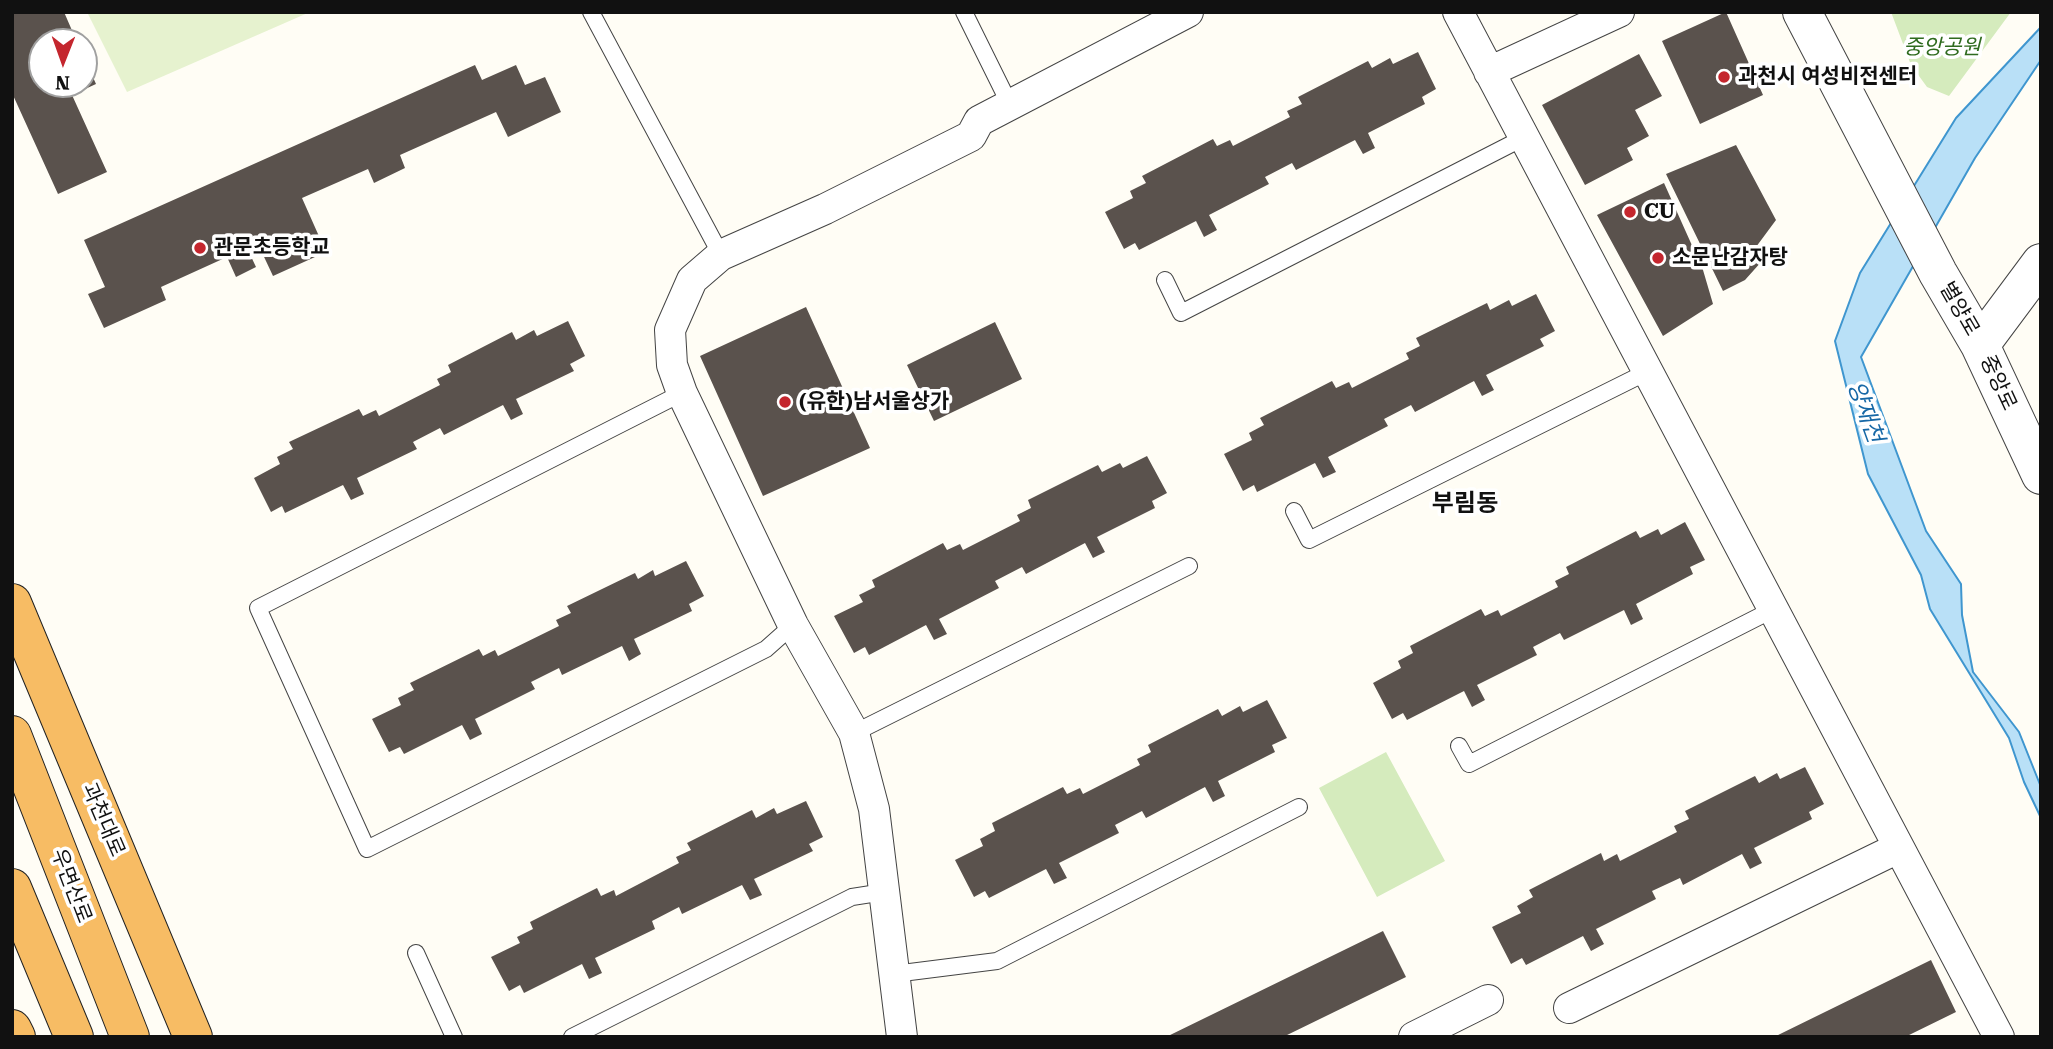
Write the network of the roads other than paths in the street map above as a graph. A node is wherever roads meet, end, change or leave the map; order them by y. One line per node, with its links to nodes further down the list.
1 (591, 12): 10 (lane)
2 (964, 12): 8 (lane)
3 (1188, 12): 8 (street)
4 (1458, 12): 7 (street)
5 (1619, 12): 7 (street)
6 (1802, 12): 13 (street, 별양로)
7 (1489, 72): 9 (street)
8 (1010, 105): 10 (street)
9 (1523, 138): 12 (lane); 14 (street)
10 (721, 255): 15 (street)
11 (2041, 263): 13 (street, 중앙로)
12 (1165, 280)
13 (1980, 345): 16 (street, 중앙로)
14 (1647, 372): 17 (lane); 20 (street)
15 (682, 393): 21 (street); 21 (lane)
16 (2041, 475)
17 (1294, 511)
18 (1189, 566): 22 (lane)
19 (12, 604): 37 (highway, 과천대로)
20 (1772, 610): 24 (lane); 26 (street)
21 (793, 625): 22 (street)
22 (854, 733): 28 (street)
23 (12, 735): 36 (highway, 우면산로)
24 (1459, 746)
25 (1299, 807): 30 (lane)
26 (1898, 848): 32 (street); 42 (street)
27 (12, 888): 35 (highway)
28 (884, 892): 30 (street); 39 (lane)
29 (416, 953): 38 (lane)
30 (894, 974): 40 (street)
31 (1488, 1000): 41 (street)
32 (1569, 1008)
33 (12, 1029): 34 (highway)
34 (16, 1037)
35 (74, 1037)
36 (130, 1037)
37 (193, 1037)
38 (454, 1037)
39 (572, 1037)
40 (902, 1037)
41 (1414, 1037)
42 (1999, 1037)

